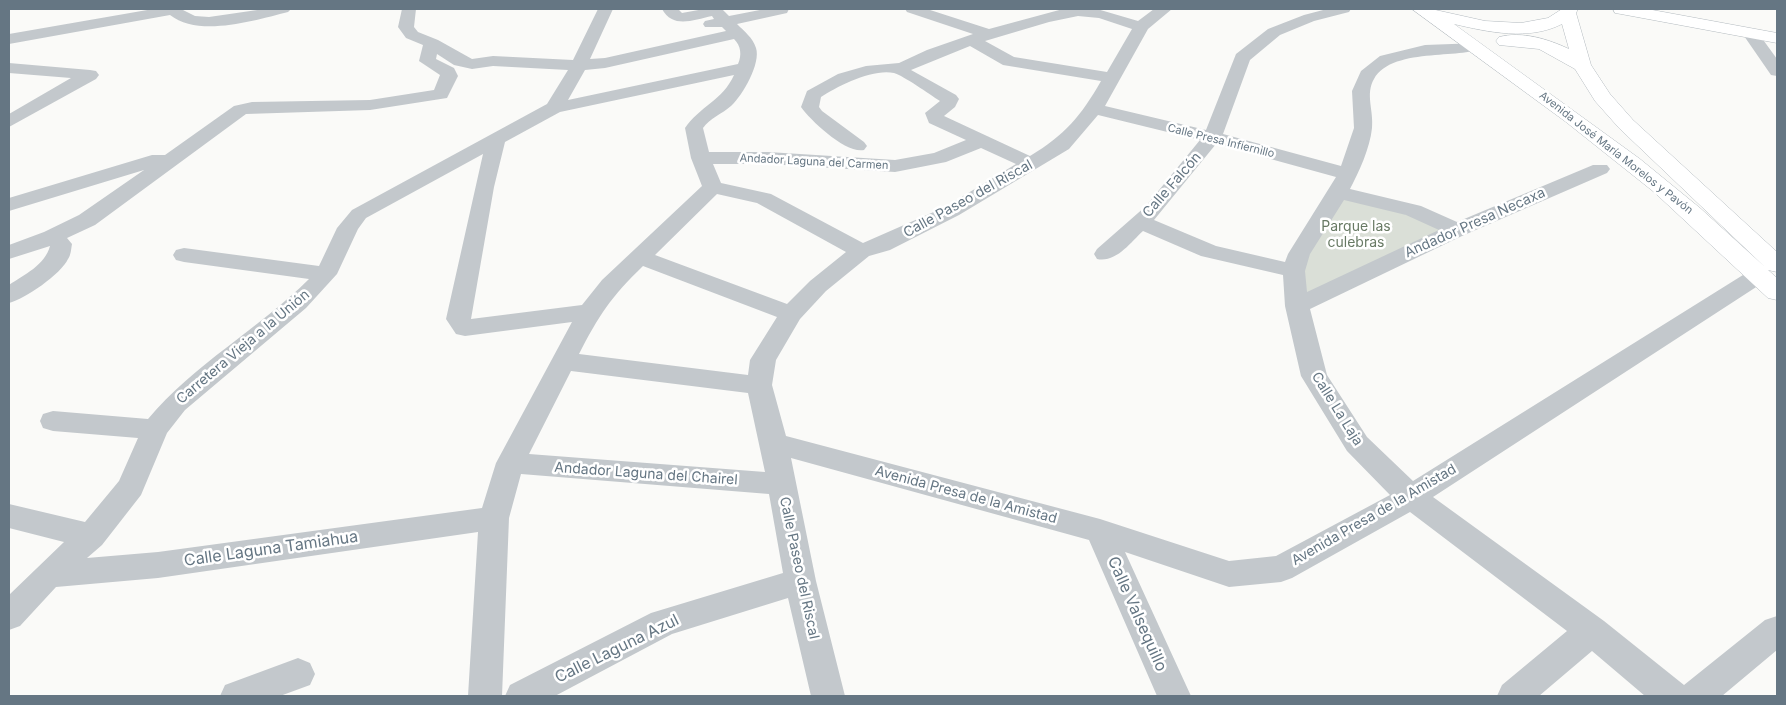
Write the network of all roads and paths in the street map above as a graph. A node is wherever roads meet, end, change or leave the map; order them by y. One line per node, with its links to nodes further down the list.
1 (72, 9): 17 (street)
2 (172, 9): 3 (street); 17 (street)
3 (283, 9)
4 (409, 9): 25 (street)
5 (605, 9): 27 (street)
6 (669, 9): 15 (street)
7 (912, 9): 21 (street)
8 (1165, 9): 16 (street, Calle Paseo del Riscal)
9 (1344, 9): 37 (street, Calle Falcón)
10 (1621, 9): 18 (main road)
11 (782, 10): 15 (street)
12 (1060, 10): 16 (street); 21 (street)
13 (1424, 11): 14 (main road); 26 (main road, Avenida José María Morelos y Pavón)
14 (1569, 11): 29 (main road)
15 (718, 14): 19 (street); 27 (street)
16 (1141, 27): 33 (street, Calle Paseo del Riscal)
17 (72, 28): 20 (street)
18 (1750, 33): 22 (main road); 32 (street)
19 (737, 34): 27 (street); 28 (street)
20 (33, 35): 23 (street); 31 (street)
21 (992, 35): 24 (street)
22 (1777, 38)
23 (9, 39)
24 (972, 40): 30 (street); 33 (street)
25 (432, 44): 27 (street); 41 (street)
26 (1478, 49): 29 (main road); 45 (street, Calle La Laja); 60 (main road, Avenida José María Morelos y Pavón)
27 (582, 59): 34 (street)
28 (748, 62): 34 (street, Carretera Vieja a la Unión); 42 (street)
29 (1582, 65): 50 (main road)
30 (902, 68): 39 (street); 40 (street)
31 (11, 69): 36 (street)
32 (1777, 71)
33 (1113, 78): 35 (street, Calle Paseo del Riscal)
34 (554, 108): 38 (street, Carretera Vieja a la Unión)
35 (1094, 109): 37 (street, Calle Presa Infiernillo); 43 (street, Calle Paseo del Riscal)
36 (9, 121)
37 (1212, 137): 45 (street, Calle Presa Infiernillo); 48 (street, Calle Falcón)
38 (496, 138): 59 (street, Carretera Vieja a la Unión); 63 (street)
39 (983, 140): 42 (street, Andador Laguna del Carmen); 43 (street)
40 (857, 146)
41 (181, 152): 47 (street); 52 (street)
42 (701, 158): 46 (street)
43 (1032, 164): 53 (street, Calle Paseo del Riscal)
44 (1600, 168): 49 (street, Andador Presa Necaxa)
45 (1343, 183): 49 (street, Calle Presa Infiernillo); 58 (street, Calle La Laja)
46 (713, 187): 53 (street); 57 (street)
47 (9, 205)
48 (1140, 222): 55 (street); 58 (street, Calle Falcón)
49 (1455, 230): 62 (street, Andador Presa Necaxa)
50 (1745, 234): 51 (main road); 60 (main road)
51 (1777, 234)
52 (52, 237): 54 (street); 61 (street)
53 (861, 251): 64 (street, Calle Paseo del Riscal)
54 (9, 252)
55 (1105, 254)
56 (184, 255): 59 (street)
57 (641, 257): 63 (street); 64 (street)
58 (1294, 271): 62 (street, Calle La Laja)
59 (326, 274): 68 (street, Carretera Vieja a la Unión)
60 (1771, 277): 72 (street, Avenida Presa de la Amistad)
61 (9, 296)
62 (1297, 306): 72 (street, Calle La Laja)
63 (589, 312): 65 (street)
64 (790, 314): 66 (street, Calle Paseo del Riscal)
65 (563, 361): 66 (street); 70 (street)
66 (759, 385): 69 (street, Calle Paseo del Riscal)
67 (53, 421): 68 (street)
68 (155, 429): 76 (street, Carretera Vieja a la Unión)
69 (774, 443): 71 (street, Calle Paseo del Riscal); 75 (street, Avenida Presa de la Amistad)
70 (510, 463): 71 (street, Andador Laguna del Chairel); 74 (street)
71 (781, 484): 78 (street, Calle Paseo del Riscal)
72 (1411, 497): 75 (street, Avenida Presa de la Amistad); 81 (street, Calle La Laja)
73 (9, 516): 76 (street)
74 (494, 518): 77 (street, Calle Laguna Tamiahua); 86 (street)
75 (1100, 531): 89 (street, Calle Valsequillo)
76 (90, 536): 77 (street, Carretera Vieja a la Unión)
77 (48, 575): 79 (street, Carretera Vieja a la Unión)
78 (800, 581): 87 (street, Calle Laguna Azul); 88 (street, Calle Paseo del Riscal)
79 (9, 616)
80 (1777, 630): 83 (street)
81 (1592, 631): 90 (street); 91 (street, Calle La Laja)
82 (1777, 653): 83 (street)
83 (1743, 659): 92 (street)
84 (298, 674): 85 (street)
85 (237, 696)
86 (485, 696)
87 (522, 696)
88 (828, 696)
89 (1174, 696)
90 (1514, 696)
91 (1670, 696)
92 (1696, 696)

